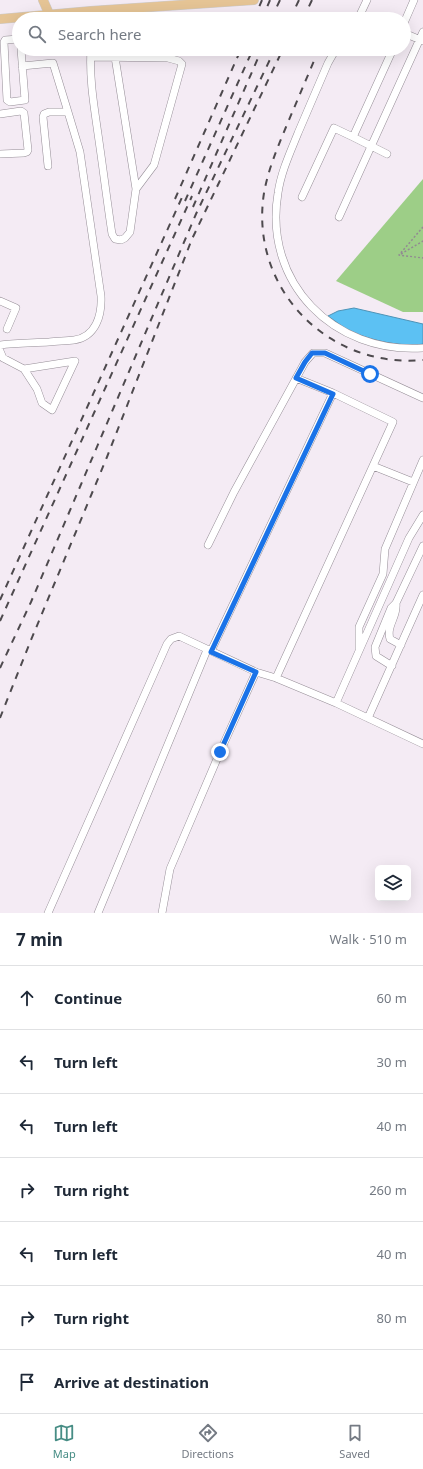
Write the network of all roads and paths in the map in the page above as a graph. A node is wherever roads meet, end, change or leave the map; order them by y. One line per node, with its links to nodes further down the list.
1 (43, 0): 5 (main road)
2 (254, 0): 6 (main road)
3 (367, 0): 7 (lane)
4 (414, 0): 8 (lane)
5 (48, 12)
6 (120, 12)
7 (361, 12)
8 (409, 12)
9 (12, 18): 10 (main road)
10 (0, 19)
11 (423, 32): 14 (lane)
12 (411, 36): 14 (lane)
13 (12, 40): 20 (lane)
14 (421, 41): 24 (lane)
15 (21, 56): 20 (lane)
16 (332, 56): 38 (lane)
17 (390, 56): 23 (lane)
18 (91, 57): 19 (lane); 28 (lane)
19 (115, 58): 28 (lane); 28 (lane)
20 (22, 66): 21 (lane)
21 (68, 112): 27 (lane); 37 (lane)
22 (0, 114): 25 (lane)
23 (353, 137): 24 (lane); 29 (lane)
24 (371, 146): 26 (lane); 30 (lane)
25 (0, 154)
26 (387, 154)
27 (48, 166)
28 (136, 189)
29 (302, 197)
30 (339, 216)
31 (423, 227): 33 (path)
32 (423, 241): 33 (path)
33 (399, 255): 34 (path)
34 (423, 258)
35 (0, 301): 36 (lane)
36 (7, 329)
37 (0, 345)
38 (423, 348)
39 (0, 351): 40 (lane)
40 (24, 369): 40 (lane)
41 (296, 378): 42 (lane); 43 (lane); 48 (lane)
42 (333, 394): 45 (lane); 53 (lane)
43 (422, 396)
44 (423, 460): 46 (lane)
45 (373, 466): 46 (lane); 57 (lane)
46 (413, 482): 54 (lane)
47 (423, 515): 54 (lane)
48 (208, 545)
49 (423, 546): 51 (lane)
50 (423, 595): 52 (lane)
51 (396, 603): 52 (lane); 55 (lane)
52 (401, 645): 55 (lane)
53 (209, 651): 56 (lane); 61 (lane); 62 (lane)
54 (359, 653): 58 (lane)
55 (392, 666): 59 (lane)
56 (256, 672): 57 (lane); 63 (lane)
57 (276, 678): 58 (lane)
58 (336, 703): 59 (lane)
59 (368, 718): 60 (lane)
60 (423, 744)
61 (48, 913)
62 (98, 913)
63 (162, 913)

